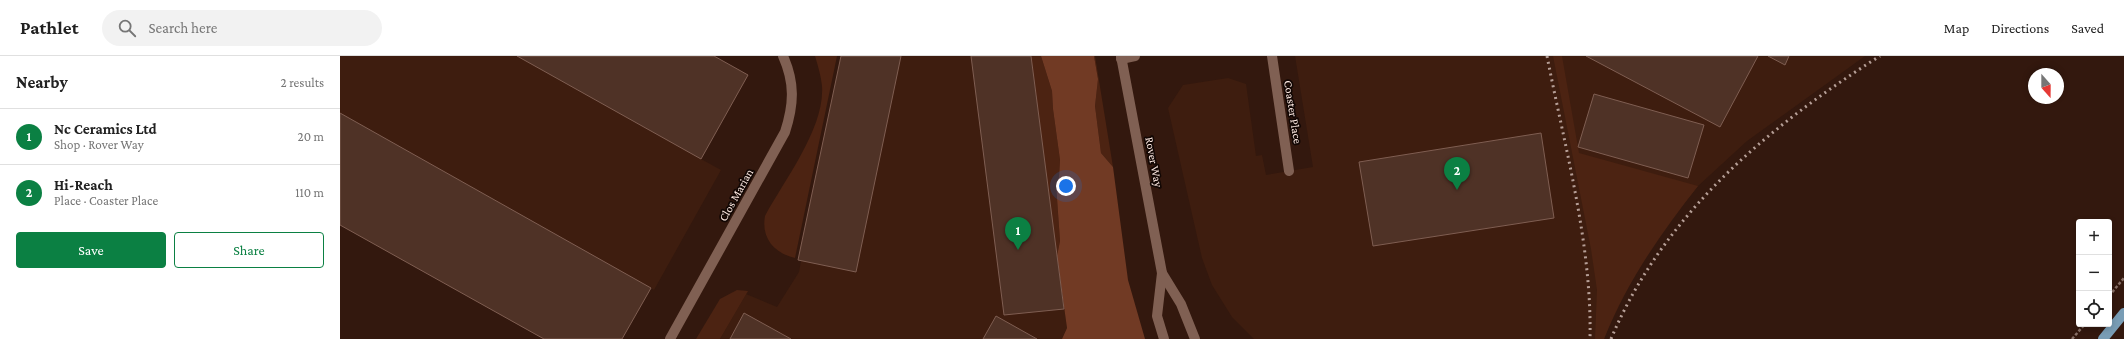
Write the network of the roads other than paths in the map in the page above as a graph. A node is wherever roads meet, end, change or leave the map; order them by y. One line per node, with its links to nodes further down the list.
1 (783, 56): 8 (street, Clos Marian)
2 (1135, 56): 4 (street)
3 (1272, 56): 5 (street, Coaster Place)
4 (1121, 57): 6 (street, Rover Way)
5 (1289, 171)
6 (1162, 273): 9 (street, Rover Way); 10 (street, Rover Way)
7 (2124, 313): 11 (main road)
8 (670, 339)
9 (1164, 339)
10 (1195, 339)
11 (2103, 339)

